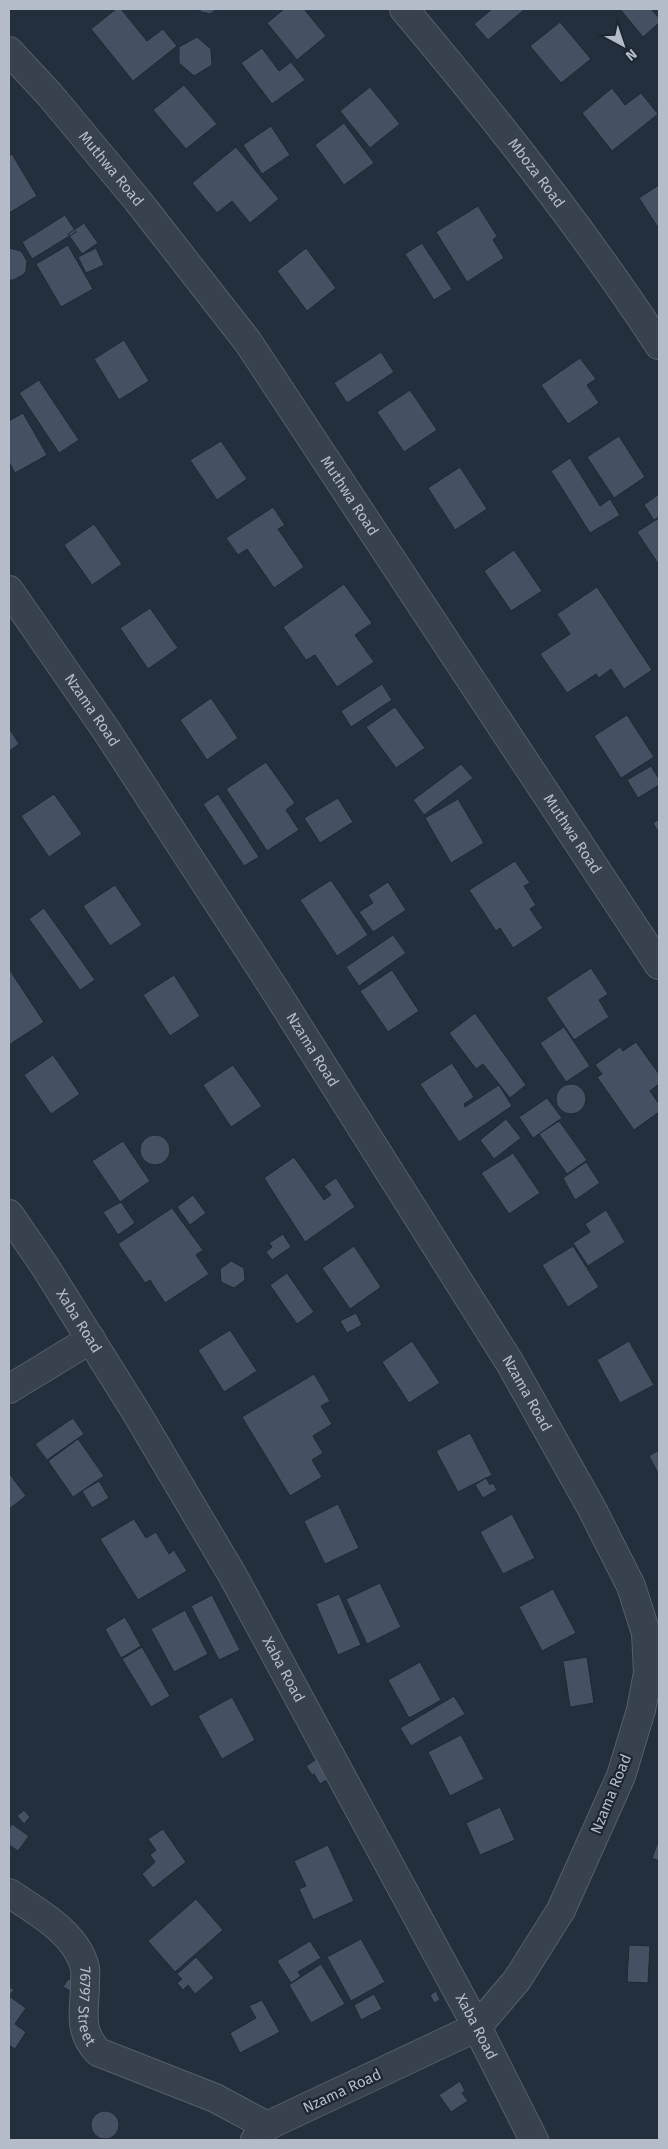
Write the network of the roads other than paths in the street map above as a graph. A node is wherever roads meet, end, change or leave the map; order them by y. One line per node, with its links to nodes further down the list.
1 (404, 9): 3 (street, Mboza Road)
2 (9, 51): 5 (street, Muthwa Road)
3 (659, 345)
4 (9, 590): 10 (street, Nzama Road)
5 (659, 966)
6 (9, 1214): 7 (street, Xaba Road)
7 (90, 1339): 8 (street); 10 (street, Xaba Road)
8 (9, 1389)
9 (9, 1893): 11 (street, 76797 Street)
10 (477, 2027): 11 (street, Nzama Road); 12 (street, Xaba Road)
11 (261, 2133)
12 (534, 2140)

